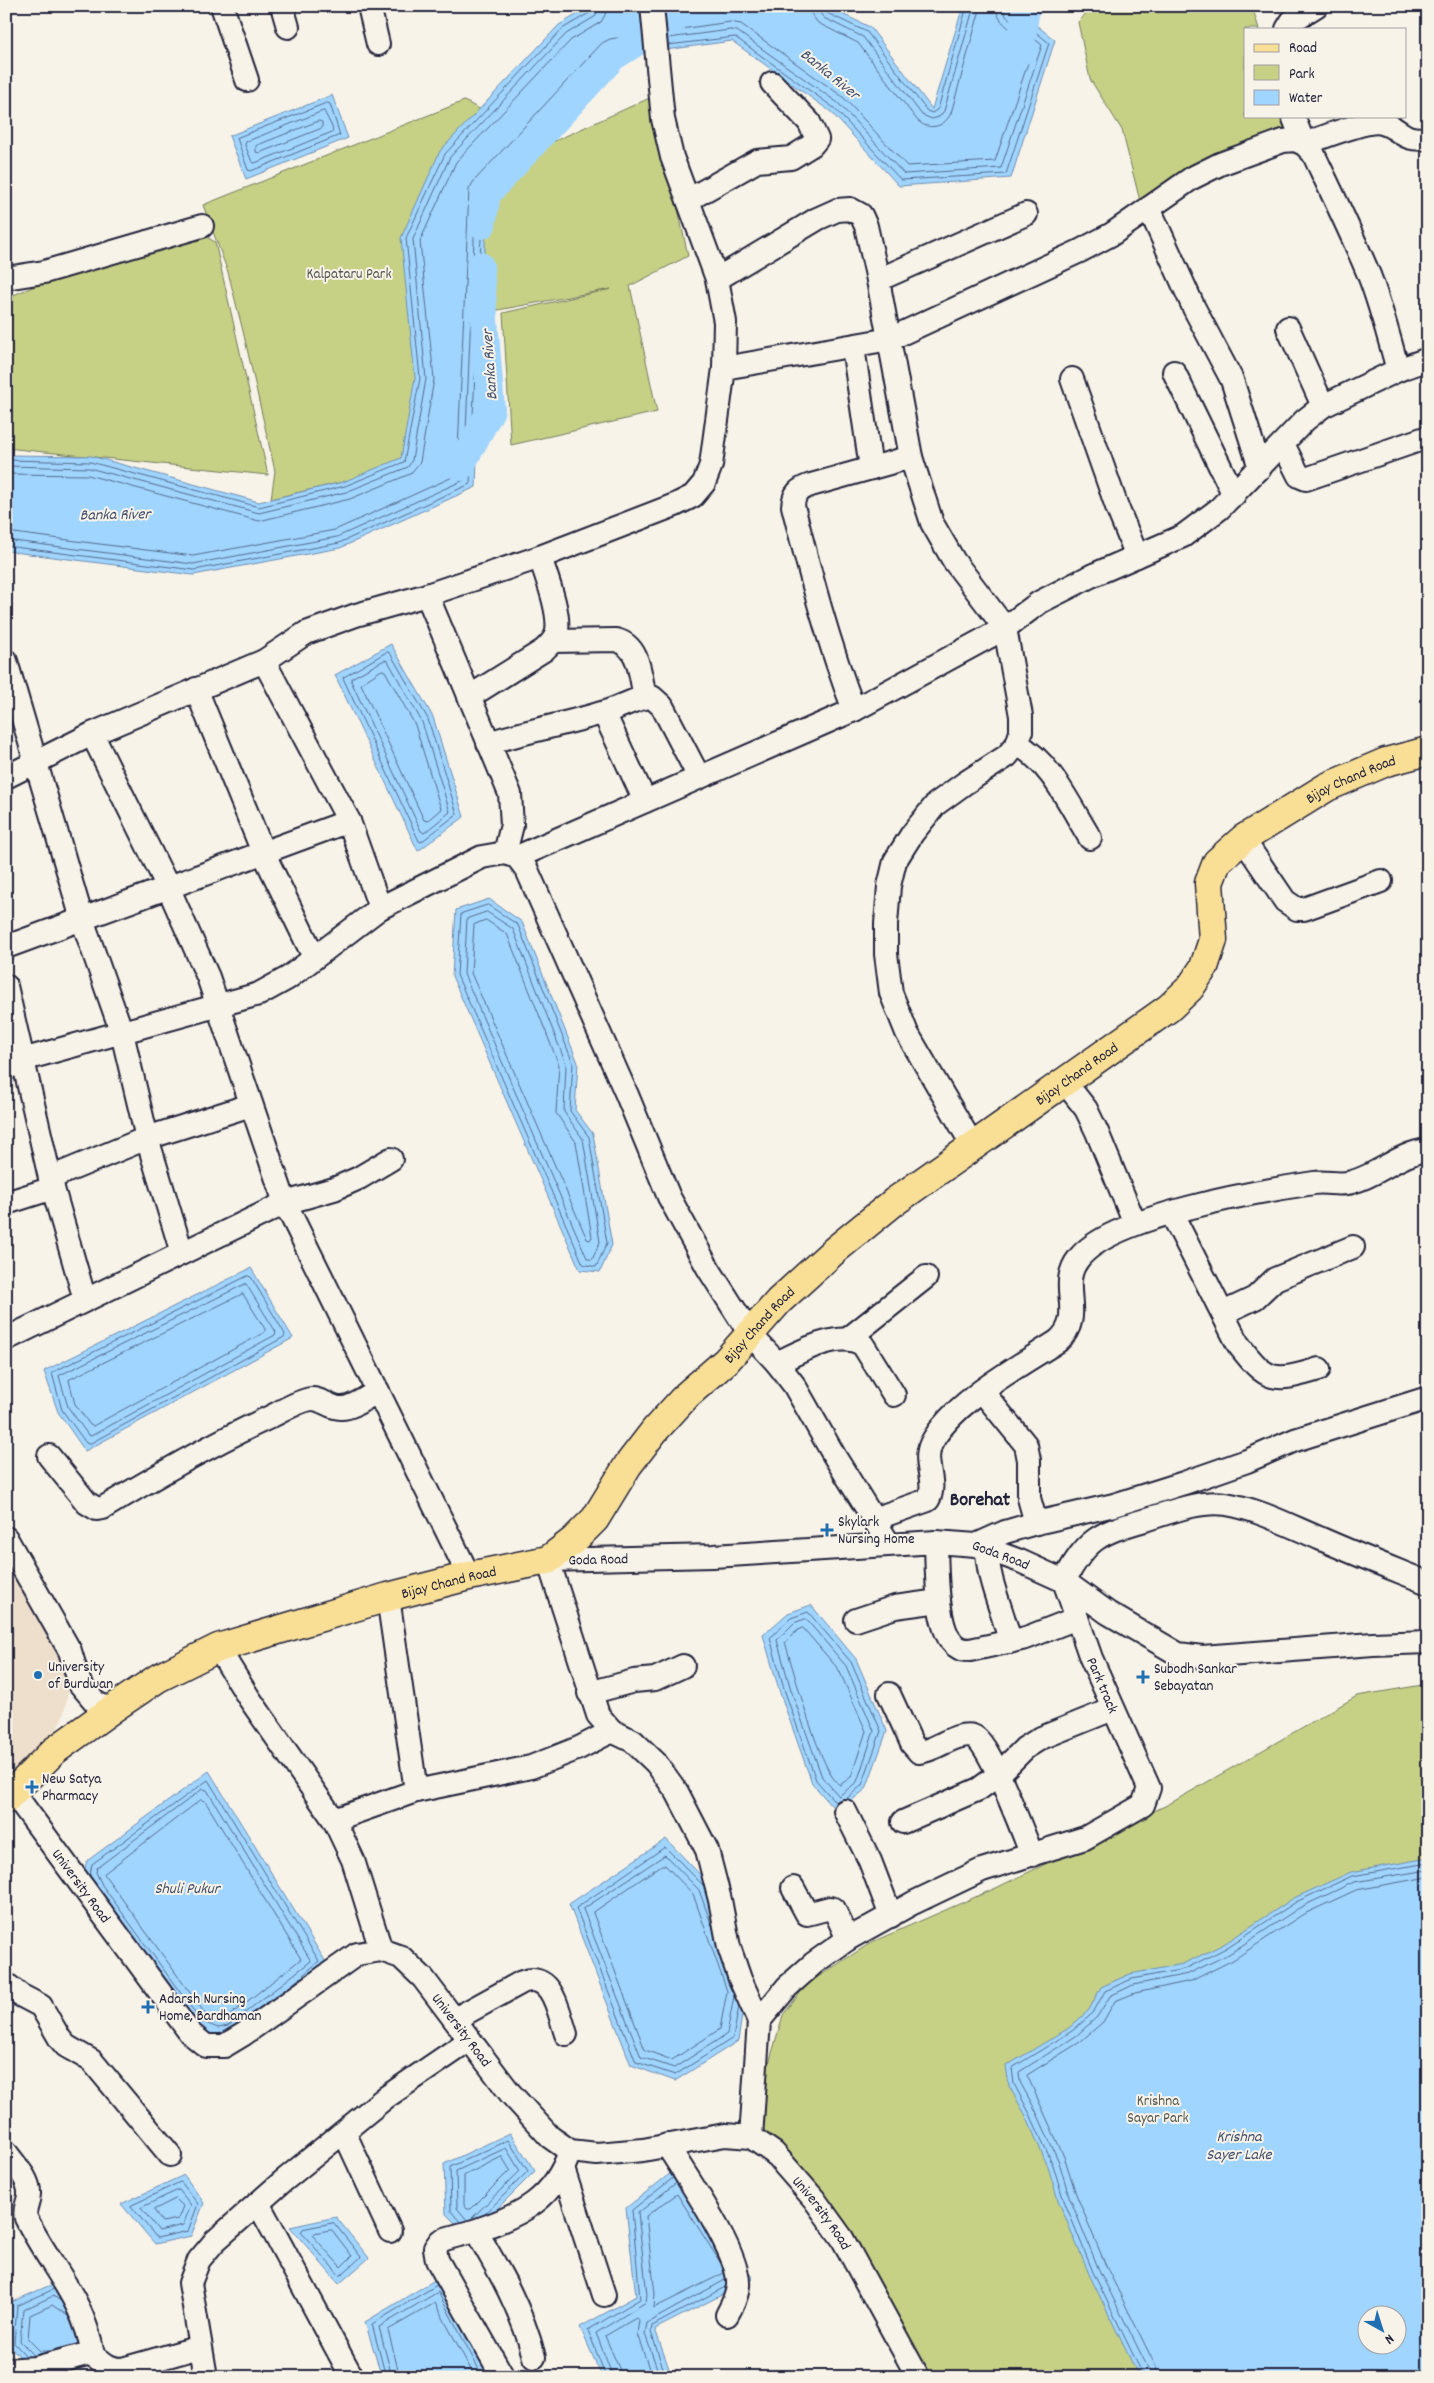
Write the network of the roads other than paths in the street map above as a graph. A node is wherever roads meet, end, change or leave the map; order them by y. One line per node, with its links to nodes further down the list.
1 (222, 6): 7 (street)
2 (369, 6): 6 (street)
3 (652, 6): 12 (street)
4 (1316, 6): 5 (street)
5 (1288, 28)
6 (378, 44)
7 (247, 80)
8 (772, 83): 12 (street)
9 (1294, 118): 11 (street)
10 (1428, 138): 11 (street)
11 (1304, 144): 13 (street); 24 (street)
12 (688, 200): 17 (street)
13 (1149, 208): 20 (street); 32 (street)
14 (1026, 214): 18 (street)
15 (202, 226): 16 (street)
16 (6, 278)
17 (717, 279): 18 (street); 23 (street)
18 (878, 280): 20 (street)
19 (1288, 328): 27 (street)
20 (890, 339): 21 (street); 30 (street)
21 (853, 346): 23 (street); 31 (street)
22 (1428, 359): 24 (street)
23 (724, 368): 34 (street)
24 (1398, 370): 27 (street)
25 (1174, 372): 33 (street)
26 (1072, 379): 35 (street)
27 (1323, 406): 29 (street)
28 (1428, 437): 29 (street)
29 (1283, 444): 32 (street)
30 (911, 457): 31 (street); 37 (street)
31 (872, 468): 44 (street)
32 (1260, 468): 33 (street)
33 (1234, 495): 35 (street)
34 (540, 556): 36 (street); 38 (street)
35 (1137, 556): 37 (street)
36 (427, 595): 40 (street); 42 (street)
37 (1005, 628): 44 (street); 48 (street)
38 (553, 641): 42 (street); 43 (street)
39 (6, 661): 50 (street)
40 (264, 661): 41 (street); 54 (street)
41 (196, 689): 46 (street); 57 (street)
42 (469, 697): 47 (street)
43 (644, 697): 45 (street); 52 (street)
44 (854, 710): 52 (street)
45 (604, 712): 47 (street); 53 (street)
46 (92, 734): 50 (street); 60 (street)
47 (488, 743): 58 (street)
48 (1017, 744): 55 (street); 72 (street)
49 (1428, 751): 56 (main road, Bijay Chand Road)
50 (37, 760): 51 (street); 62 (street)
51 (6, 777)
52 (699, 777): 53 (street)
53 (645, 801): 58 (street)
54 (348, 821): 57 (street); 61 (street)
55 (1090, 838)
56 (1242, 840): 59 (street); 69 (main road, Bijay Chand Road)
57 (263, 852): 60 (street); 64 (street)
58 (511, 855): 61 (street); 85 (street)
59 (1381, 881)
60 (168, 887): 62 (street); 66 (street)
61 (380, 908): 64 (street)
62 (82, 919): 63 (street); 67 (street)
63 (6, 947)
64 (314, 957): 66 (street)
65 (6, 986): 68 (street)
66 (218, 1005): 67 (street); 70 (street)
67 (122, 1033): 68 (street); 71 (street)
68 (14, 1065): 75 (street)
69 (1064, 1081): 72 (main road, Bijay Chand Road); 79 (street)
70 (251, 1104): 71 (street); 76 (street)
71 (147, 1138): 75 (street); 81 (street)
72 (973, 1146): 85 (main road, Bijay Chand Road)
73 (1428, 1150): 78 (street)
74 (391, 1159): 76 (street)
75 (52, 1183): 77 (street); 83 (street)
76 (285, 1203): 81 (street); 91 (street)
77 (6, 1204)
78 (1172, 1214): 79 (street); 84 (street)
79 (1135, 1224): 90 (street)
80 (1353, 1247): 84 (street)
81 (182, 1253): 83 (street)
82 (926, 1277): 87 (street)
83 (85, 1300): 86 (street)
84 (1223, 1313): 89 (street)
85 (750, 1334): 88 (street); 101 (main road, Bijay Chand Road)
86 (6, 1339)
87 (848, 1339): 88 (street); 92 (street)
88 (777, 1363): 95 (street)
89 (1318, 1370)
90 (982, 1390): 95 (street); 96 (street)
91 (378, 1391): 94 (street); 102 (street)
92 (894, 1395)
93 (1428, 1398): 96 (street)
94 (49, 1456)
95 (874, 1519): 99 (street)
96 (1036, 1523): 100 (street)
97 (6, 1538): 115 (street)
98 (936, 1542): 99 (street, Goda Road); 100 (street, Goda Road); 106 (street)
99 (889, 1544): 101 (street, Goda Road)
100 (981, 1547): 103 (street, Goda Road); 109 (street)
101 (548, 1560): 102 (main road, Bijay Chand Road); 113 (street)
102 (469, 1576): 105 (main road, Bijay Chand Road)
103 (1064, 1580): 104 (street); 107 (street, Park track); 110 (street, Goda Road)
104 (1428, 1584)
105 (388, 1597): 111 (main road, Bijay Chand Road); 119 (street)
106 (939, 1601): 108 (street); 109 (street)
107 (1077, 1618): 109 (street); 116 (street, Park track)
108 (856, 1620)
109 (1010, 1642)
110 (1428, 1642)
111 (218, 1648): 115 (main road, Bijay Chand Road); 122 (street)
112 (684, 1666): 113 (street)
113 (589, 1694): 117 (street)
114 (889, 1694): 118 (street)
115 (115, 1707): 120 (main road, Bijay Chand Road)
116 (1113, 1709): 118 (street); 124 (street, Park track)
117 (612, 1731): 119 (street); 131 (street)
118 (998, 1774): 123 (street); 124 (street)
119 (416, 1792): 122 (street)
120 (10, 1796): 128 (street, University Road)
121 (845, 1811): 126 (street)
122 (334, 1820): 128 (street)
123 (904, 1822)
124 (1032, 1855): 126 (street)
125 (793, 1888): 127 (street)
126 (891, 1916): 127 (street)
127 (848, 1940): 131 (street)
128 (381, 1950): 130 (street, University Road)
129 (6, 1984): 138 (street)
130 (455, 2019): 132 (street); 133 (street, University Road)
131 (759, 2022): 135 (street)
132 (566, 2034)
133 (470, 2040): 134 (street); 139 (street, University Road)
134 (344, 2132): 140 (street); 141 (street)
135 (751, 2137): 136 (street, University Road); 152 (street, University Road)
136 (667, 2145): 139 (street, University Road); 144 (street)
137 (6, 2152): 146 (street)
138 (170, 2155)
139 (567, 2161): 142 (street); 143 (street)
140 (258, 2204): 145 (street); 150 (street)
141 (390, 2231)
142 (476, 2231): 147 (street); 151 (street)
143 (604, 2295)
144 (727, 2315)
145 (200, 2347): 146 (street); 149 (street)
146 (93, 2354): 148 (street)
147 (534, 2357)
148 (6, 2370)
149 (206, 2377)
150 (352, 2377)
151 (503, 2377)
152 (918, 2377)

